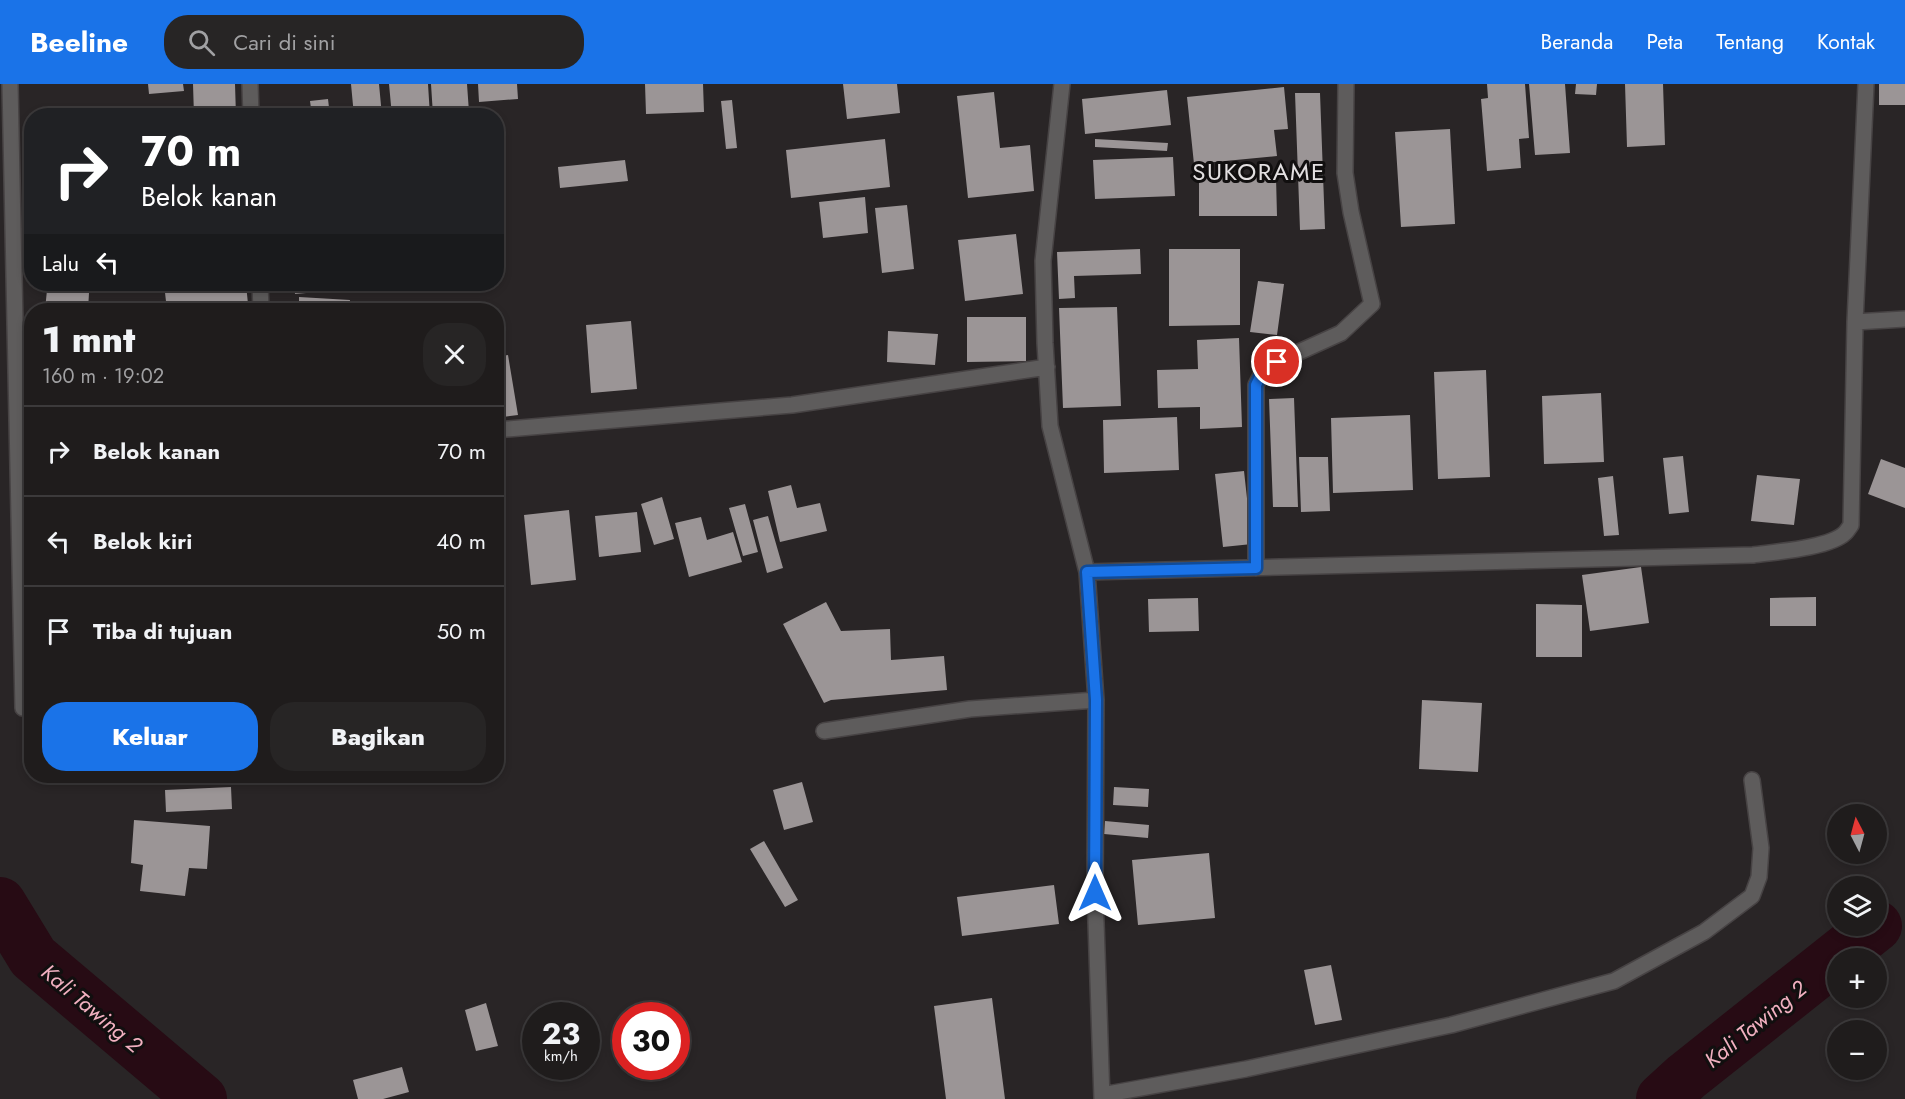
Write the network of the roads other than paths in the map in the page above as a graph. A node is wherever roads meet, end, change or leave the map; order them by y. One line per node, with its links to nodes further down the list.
1 (10, 84): 11 (street)
2 (250, 84): 6 (street)
3 (1062, 84): 9 (street)
4 (1346, 84): 12 (street)
5 (1866, 84): 8 (street)
6 (251, 108)
7 (1905, 319): 8 (street)
8 (1855, 322): 12 (street)
9 (1047, 367): 10 (street); 13 (street)
10 (504, 429)
11 (24, 441)
12 (1256, 568): 13 (street)
13 (1087, 572): 14 (street)
14 (1096, 700): 15 (street); 17 (street)
15 (824, 731)
16 (1752, 780): 17 (street)
17 (1102, 1097)

